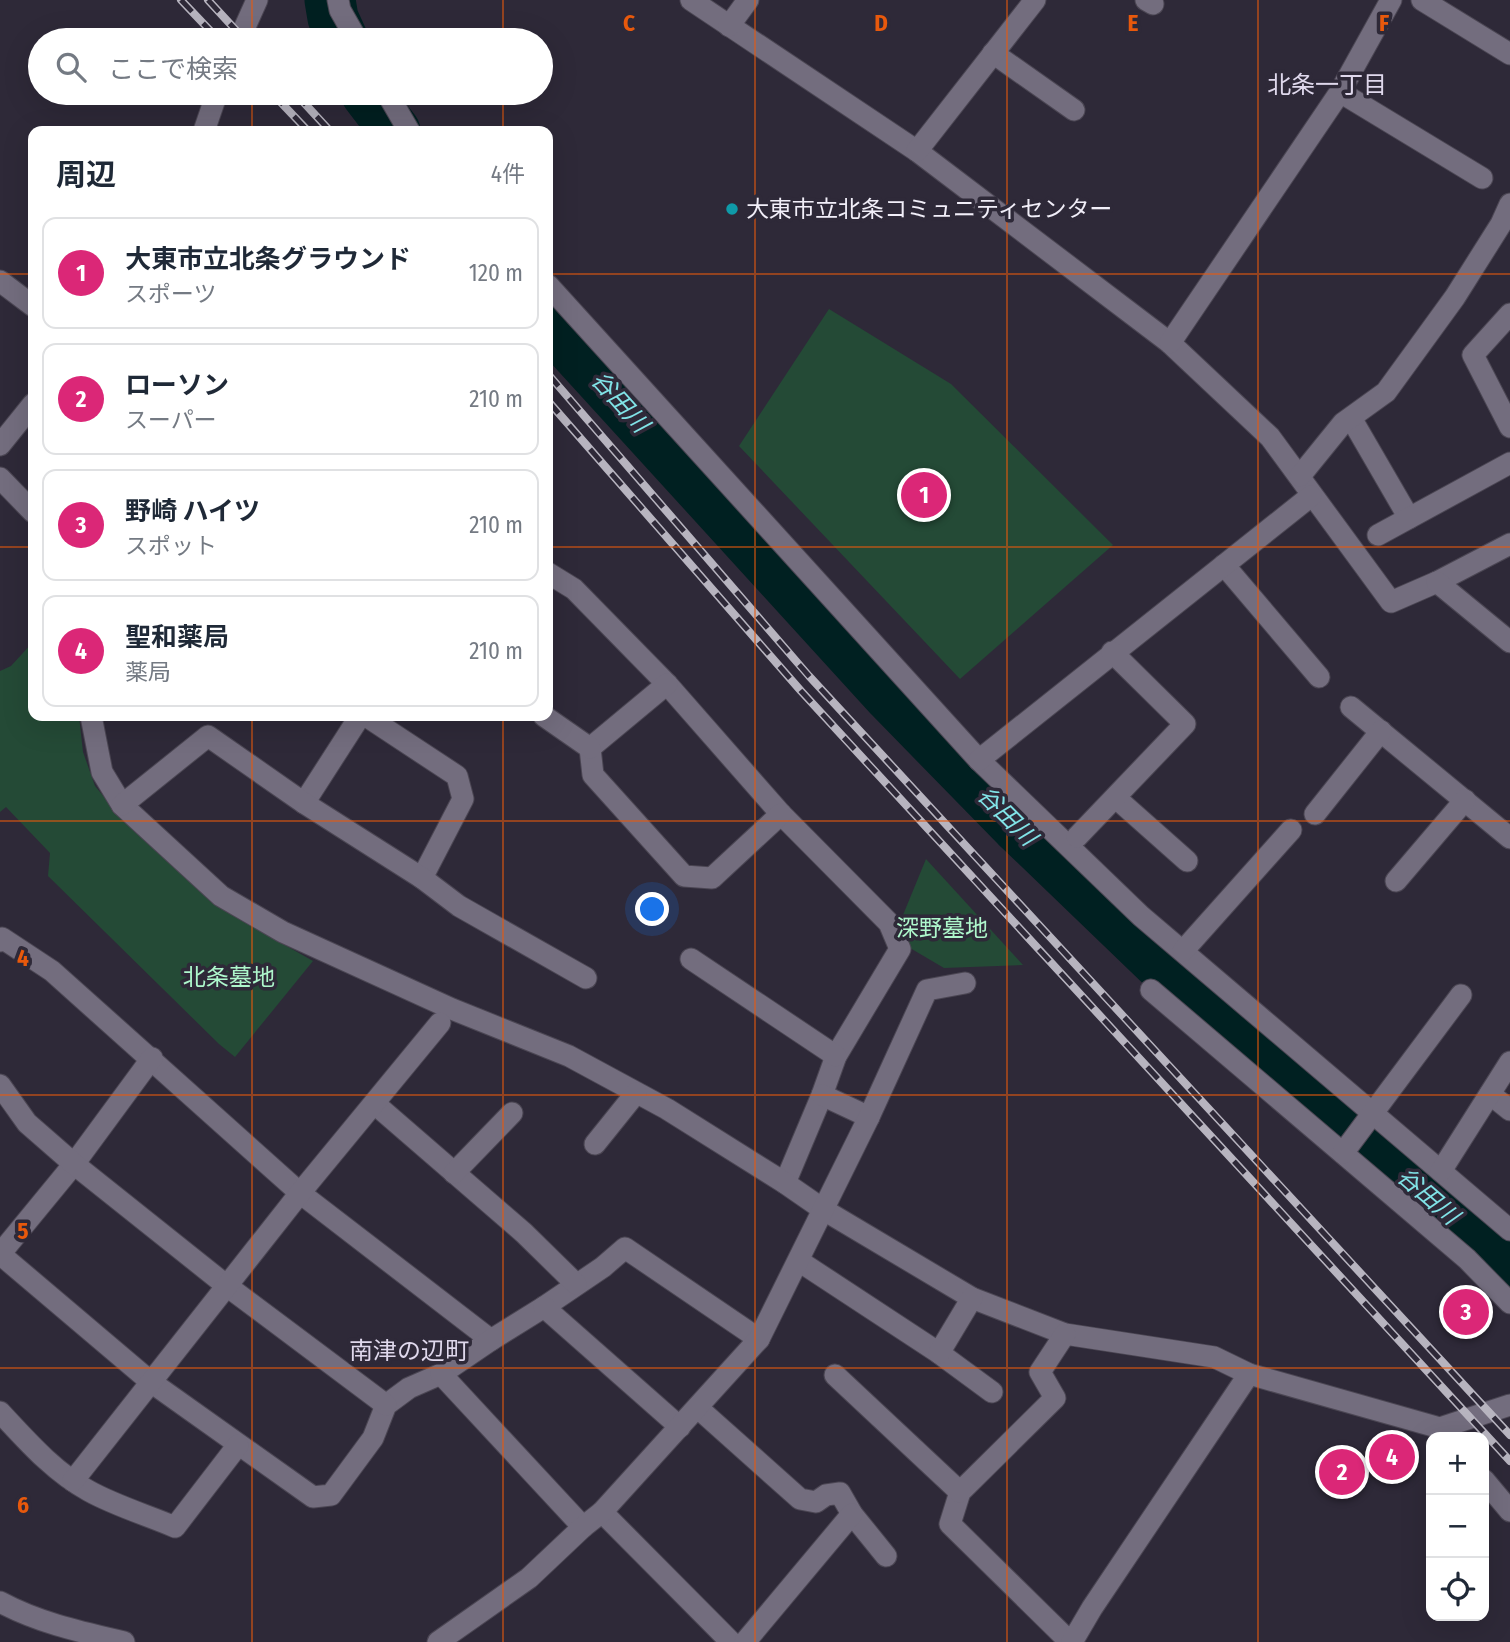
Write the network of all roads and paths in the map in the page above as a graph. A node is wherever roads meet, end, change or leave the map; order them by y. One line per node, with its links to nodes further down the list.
1 (257, 0): 9 (street)
2 (338, 0): 10 (street)
3 (691, 0): 8 (street)
4 (748, 0): 8 (street)
5 (1035, 0): 11 (street)
6 (1391, 0): 13 (street)
7 (1422, 0): 12 (street)
8 (729, 26): 19 (street)
9 (244, 28)
10 (350, 28)
11 (993, 53): 16 (street); 19 (street)
12 (1510, 54)
13 (1340, 92): 20 (street); 26 (street)
14 (213, 105): 17 (street)
15 (394, 105): 18 (street)
16 (1074, 110)
17 (206, 126)
18 (406, 126)
19 (917, 151): 26 (street)
20 (1482, 178)
21 (1507, 219): 28 (street)
22 (0, 281): 24 (street)
23 (553, 291): 53 (street)
24 (28, 302)
25 (1510, 314): 29 (street)
26 (1170, 342): 32 (street)
27 (28, 410): 30 (street)
28 (1351, 418): 32 (street); 36 (street)
29 (1510, 427)
30 (0, 445)
31 (1510, 463): 36 (street)
32 (1300, 476): 34 (street)
33 (0, 478): 35 (street)
34 (1311, 496): 39 (street); 41 (street)
35 (28, 507)
36 (1409, 518): 37 (street)
37 (1378, 535)
38 (1510, 544): 41 (street)
39 (1224, 565): 43 (street); 44 (street)
40 (553, 576): 45 (street)
41 (1437, 582): 42 (street)
42 (1510, 642)
43 (1112, 652): 53 (street); 54 (street)
44 (1319, 677)
45 (667, 684): 52 (street); 58 (street)
46 (1351, 707): 51 (street)
47 (92, 721): 57 (street)
48 (357, 721): 56 (street)
49 (374, 721): 64 (street)
50 (551, 721): 52 (street)
51 (1381, 732): 55 (street); 59 (street)
52 (590, 748): 58 (street)
53 (979, 760): 67 (street)
54 (1116, 798): 61 (street); 63 (street)
55 (1465, 800): 62 (street); 65 (street)
56 (304, 803): 57 (street); 64 (street)
57 (122, 805): 78 (street)
58 (782, 814): 74 (street)
59 (1315, 814)
60 (1291, 830): 67 (street)
61 (1077, 837)
62 (1510, 838)
63 (1187, 861)
64 (422, 878): 69 (street)
65 (1396, 881)
66 (0, 941): 75 (street)
67 (1183, 951): 84 (street)
68 (691, 959): 74 (street)
69 (586, 978)
70 (965, 983): 85 (street)
71 (1151, 990): 87 (street)
72 (1461, 995): 84 (street)
73 (440, 1023): 81 (street)
74 (836, 1056): 80 (street)
75 (152, 1058): 88 (street); 92 (street)
76 (1510, 1062): 79 (street)
77 (0, 1085): 88 (street)
78 (636, 1094): 86 (street); 91 (street)
79 (1490, 1094): 82 (street); 89 (street)
80 (822, 1096): 85 (street); 91 (street)
81 (375, 1104): 90 (street); 92 (street)
82 (1510, 1111)
83 (512, 1113): 90 (street)
84 (1373, 1114): 87 (street); 89 (street)
85 (869, 1117): 93 (street)
86 (595, 1144)
87 (1343, 1153): 99 (street)
88 (74, 1164): 97 (street); 108 (street)
89 (1441, 1171): 94 (street)
90 (454, 1173): 96 (street)
91 (785, 1183): 93 (street)
92 (300, 1194): 97 (street); 103 (street)
93 (824, 1210): 95 (street); 98 (street)
94 (1510, 1230)
95 (799, 1261): 102 (street); 104 (street)
96 (576, 1284): 100 (street); 102 (street)
97 (227, 1286): 108 (street); 110 (street)
98 (972, 1298): 101 (street); 104 (street)
99 (1510, 1303)
100 (544, 1307): 103 (street); 114 (street)
101 (1065, 1334): 106 (street); 120 (street)
102 (759, 1339): 112 (street)
103 (491, 1340): 105 (street)
104 (939, 1353): 109 (street)
105 (441, 1374): 110 (street); 124 (street)
106 (1249, 1374): 115 (street); 131 (street)
107 (835, 1375): 120 (street)
108 (151, 1382): 117 (street); 118 (street)
109 (992, 1392)
110 (386, 1405): 117 (street)
111 (1510, 1405): 116 (street)
112 (698, 1408): 114 (street); 123 (street)
113 (0, 1412): 118 (street)
114 (681, 1427): 122 (street)
115 (1441, 1432)
116 (1446, 1432)
117 (238, 1445): 118 (street)
118 (73, 1481)
119 (1489, 1486): 121 (street)
120 (960, 1492): 131 (street)
121 (1510, 1511)
122 (602, 1512): 124 (street); 129 (street)
123 (852, 1514): 125 (street); 130 (street)
124 (583, 1527): 128 (street)
125 (886, 1556)
126 (0, 1602): 127 (street)
127 (124, 1642)
128 (438, 1642)
129 (731, 1642)
130 (745, 1642)
131 (1071, 1642)

